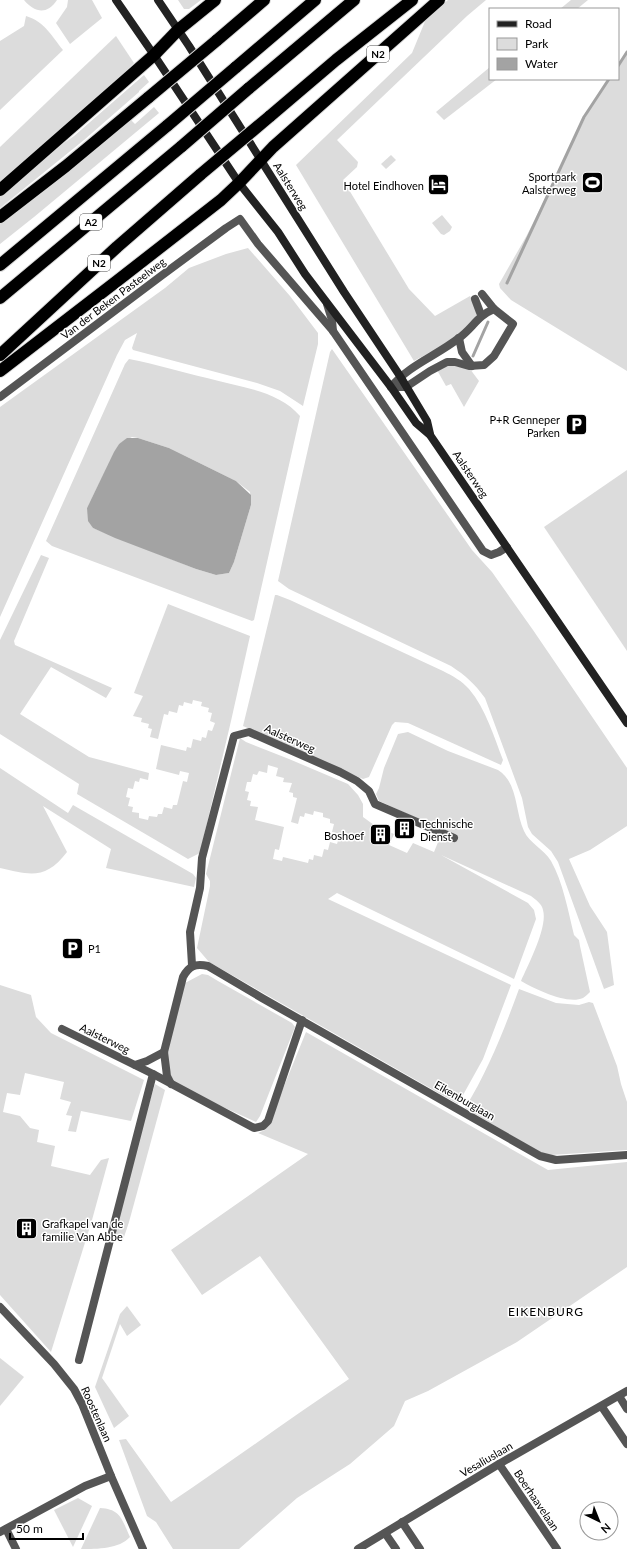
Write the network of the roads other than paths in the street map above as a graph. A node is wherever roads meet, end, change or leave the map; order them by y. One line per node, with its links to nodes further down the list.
1 (116, 0): 10 (main road, Aalsterweg)
2 (215, 0): 9 (highway)
3 (264, 0): 14 (highway, bridge)
4 (316, 0): 16 (highway, A2, bridge)
5 (354, 0): 18 (highway, A2, bridge)
6 (412, 0): 25 (highway, N2, bridge)
7 (440, 0): 11 (highway, N2)
8 (160, 4): 9 (main road, Aalsterweg)
9 (178, 30): 10 (highway); 11 (main road, Aalsterweg)
10 (154, 55): 12 (main road, Aalsterweg); 13 (highway)
11 (261, 159): 12 (highway); 28 (main road, Aalsterweg)
12 (239, 183): 20 (main road, Aalsterweg); 27 (highway, N2)
13 (0, 190)
14 (0, 217)
15 (240, 219): 23 (street, Aalsterweg); 31 (street, Van der Beken Pasteelweg)
16 (0, 265)
17 (482, 294): 21 (street)
18 (0, 298)
19 (475, 299): 22 (street)
20 (326, 302): 23 (street, Aalsterweg); 29 (main road, Aalsterweg)
21 (494, 309): 22 (street); 26 (street)
22 (481, 315): 24 (street)
23 (333, 331): 33 (street, Aalsterweg)
24 (460, 338): 26 (street); 28 (street)
25 (0, 355)
26 (472, 366): 30 (street)
27 (0, 371)
28 (400, 376): 29 (street); 30 (main road, Aalsterweg)
29 (391, 387): 30 (street); 32 (main road, Aalsterweg)
30 (406, 387): 32 (main road, Aalsterweg)
31 (0, 398)
32 (430, 434): 33 (main road, Aalsterweg)
33 (507, 547): 34 (main road, Aalsterweg)
34 (627, 723)
35 (454, 838): 36 (street, Aalsterweg)
36 (192, 965): 37 (street); 39 (street)
37 (302, 1020): 42 (street); 43 (street, Eikenburglaan)
38 (62, 1029): 40 (street, Aalsterweg)
39 (164, 1052): 40 (street, Aalsterweg); 42 (street)
40 (135, 1065): 41 (street)
41 (153, 1074): 42 (street); 45 (street)
42 (171, 1084)
43 (627, 1155)
44 (0, 1307): 52 (street, Roostenlaan)
45 (79, 1360)
46 (627, 1391): 47 (street, Vesaliuslaan)
47 (619, 1396): 48 (street, Vesaliuslaan); 49 (street)
48 (602, 1407): 50 (street); 51 (street, Vesaliuslaan)
49 (627, 1409)
50 (627, 1444)
51 (499, 1464): 53 (street, Vesaliuslaan); 61 (street, Boerhaavelaan)
52 (111, 1476): 54 (street); 57 (street, Roostenlaan)
53 (402, 1522): 55 (street, Vesaliuslaan); 60 (street)
54 (3, 1531): 56 (street)
55 (385, 1532): 58 (street, Vesaliuslaan); 59 (street)
56 (16, 1549)
57 (143, 1549)
58 (358, 1549)
59 (396, 1549)
60 (420, 1549)
61 (557, 1549)

